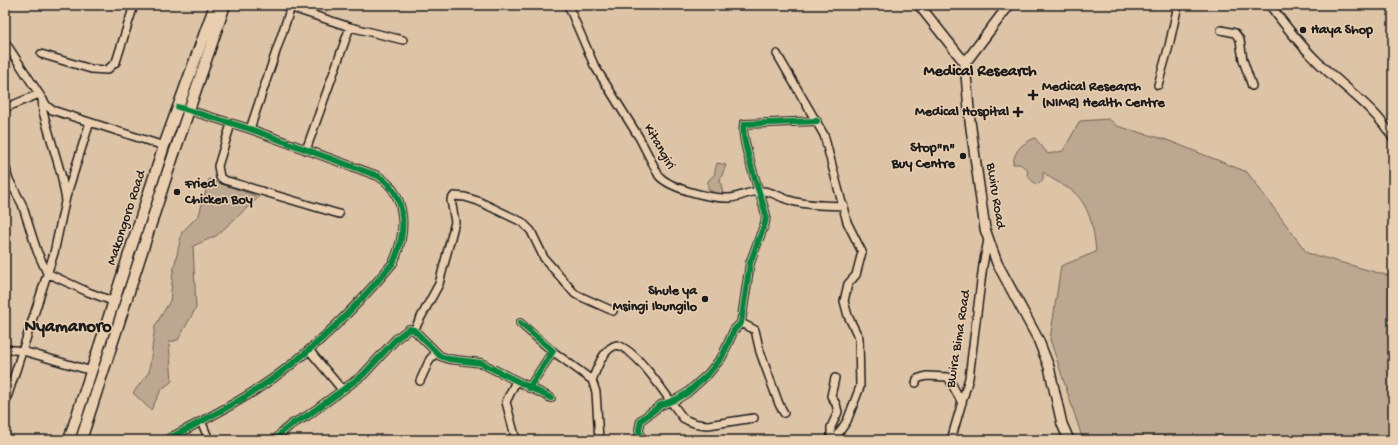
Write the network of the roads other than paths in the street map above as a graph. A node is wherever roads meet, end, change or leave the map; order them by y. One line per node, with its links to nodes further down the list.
1 (134, 5): 15 (street)
2 (215, 5): 21 (main road, Makongoro Road)
3 (226, 5): 23 (main road, Makongoro Road)
4 (283, 5): 10 (street)
5 (568, 5): 33 (street, Kitangiri)
6 (919, 5): 17 (main road)
7 (1009, 5): 17 (main road)
8 (1178, 5): 18 (street)
9 (1270, 5): 27 (street)
10 (291, 7): 11 (street); 28 (street)
11 (350, 27): 13 (street); 31 (street)
12 (1221, 30): 19 (street)
13 (403, 40)
14 (5, 42): 20 (street)
15 (41, 54)
16 (777, 54): 24 (street)
17 (965, 63): 37 (main road, Bwiru Road)
18 (1158, 85)
19 (1252, 86)
20 (40, 96): 22 (street); 25 (street); 34 (street)
21 (178, 107): 23 (street); 30 (main road, Makongoro Road)
22 (5, 108)
23 (189, 110): 26 (street); 65 (main road, Makongoro Road)
24 (817, 121): 33 (street); 35 (street)
25 (90, 122): 30 (street); 34 (street)
26 (231, 124): 28 (street); 36 (street)
27 (1390, 128): 29 (street)
28 (250, 129): 31 (street)
29 (1393, 138)
30 (164, 146): 39 (main road, Makongoro Road)
31 (306, 150): 45 (street)
32 (5, 163): 38 (street)
33 (760, 191): 35 (street, Kitangiri); 42 (street)
34 (66, 197): 38 (street)
35 (844, 206): 73 (street)
36 (339, 214)
37 (988, 240): 59 (street, Bwira Bima Road); 75 (main road, Bwiru Road)
38 (47, 273): 39 (street); 46 (street)
39 (115, 302): 49 (main road, Makongoro Road)
40 (613, 311): 43 (street)
41 (520, 323): 47 (street)
42 (741, 323): 58 (street); 61 (street)
43 (414, 330): 48 (street); 56 (street)
44 (5, 349): 46 (street)
45 (309, 350): 56 (street); 63 (street)
46 (23, 351): 49 (street); 60 (street)
47 (554, 351): 51 (street); 55 (street)
48 (436, 353): 52 (street); 53 (street)
49 (92, 371): 64 (main road, Makongoro Road)
50 (835, 378): 72 (street)
51 (592, 380): 58 (street); 70 (street)
52 (420, 381)
53 (516, 381): 55 (street); 69 (street)
54 (916, 383): 59 (street)
55 (529, 388): 57 (street)
56 (344, 389): 68 (street)
57 (551, 398)
58 (670, 402): 62 (street); 71 (street)
59 (962, 403): 74 (street, Bwira Bima Road)
60 (5, 404)
61 (784, 413)
62 (754, 418)
63 (202, 423): 66 (street); 67 (street)
64 (69, 440)
65 (81, 440)
66 (166, 440)
67 (209, 440)
68 (276, 440)
69 (516, 440)
70 (599, 440)
71 (641, 440)
72 (831, 440)
73 (834, 440)
74 (951, 440)
75 (1069, 440)

